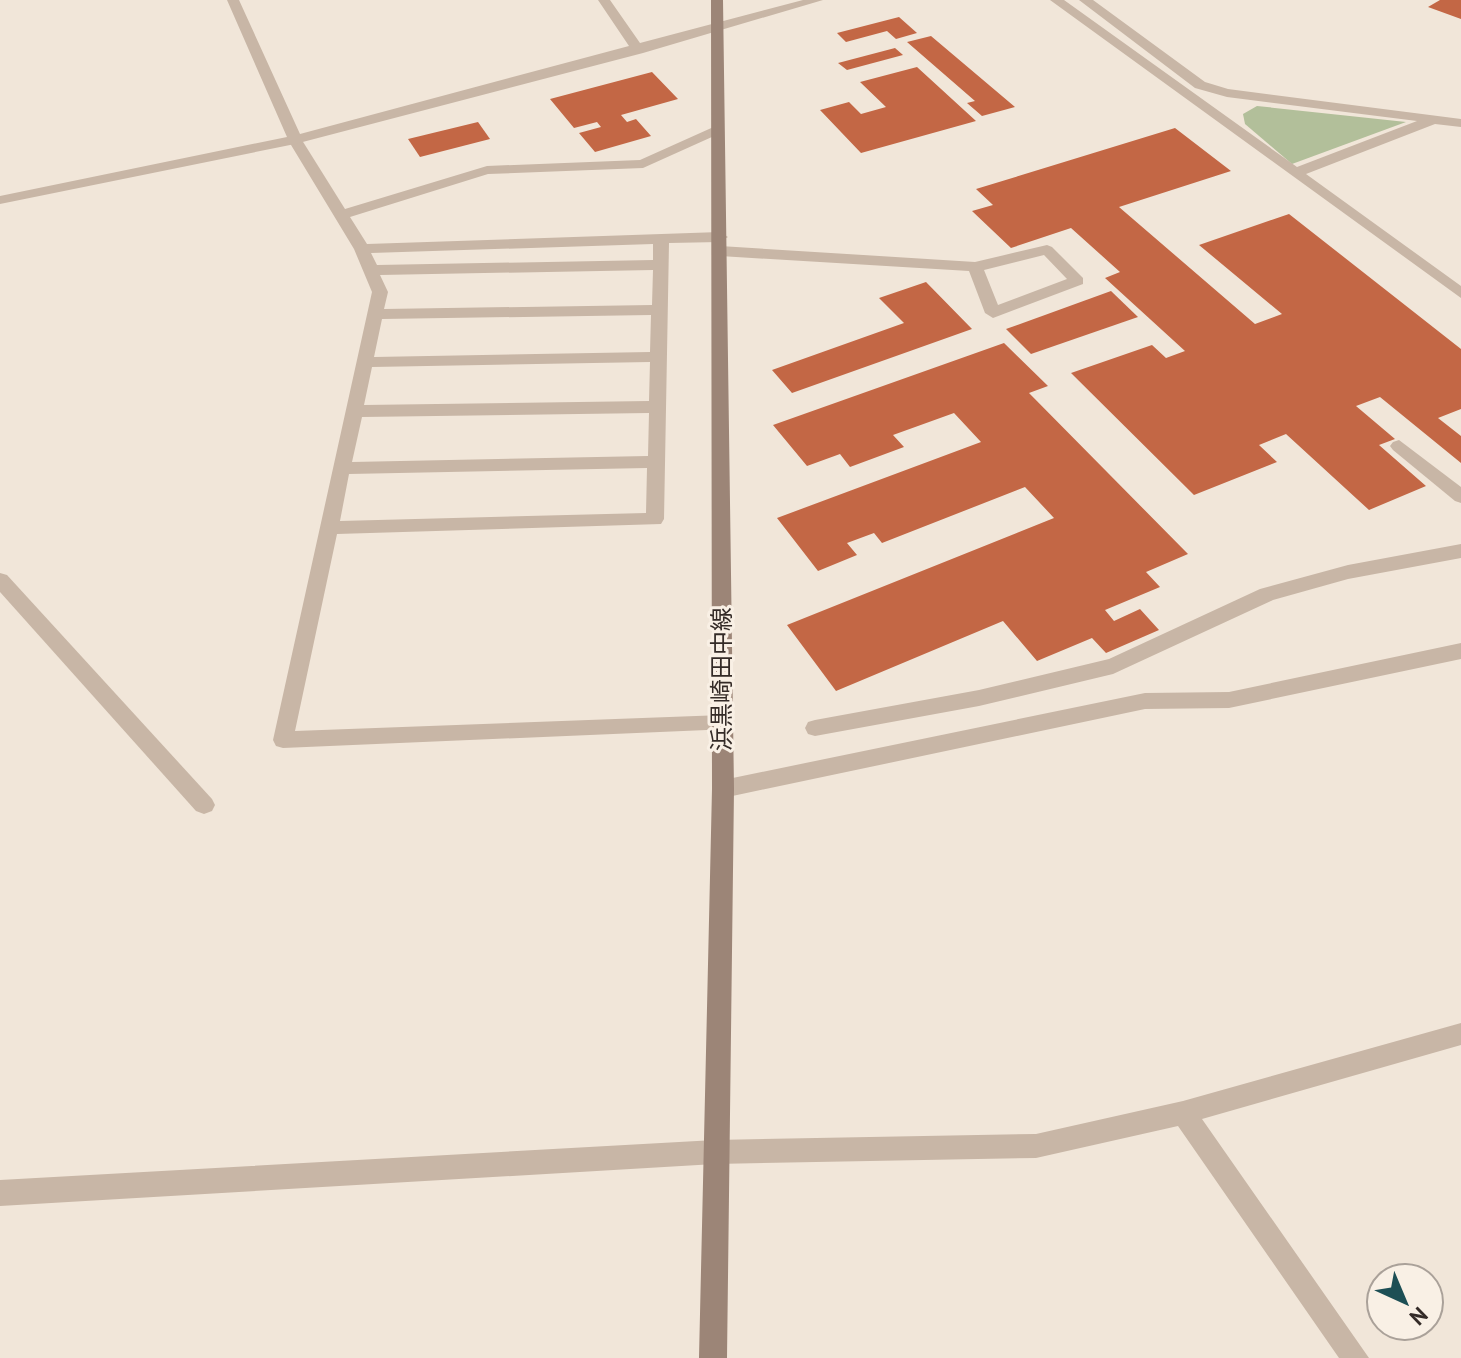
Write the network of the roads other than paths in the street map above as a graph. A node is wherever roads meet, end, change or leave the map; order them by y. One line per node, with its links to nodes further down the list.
1 (233, 0): 12 (street)
2 (604, 0): 8 (street)
3 (717, 0): 7 (main road, 浜黒崎田中線)
4 (817, 0): 7 (street)
5 (1056, 0): 13 (street)
6 (1085, 0): 9 (street)
7 (717, 29): 8 (street); 11 (main road, 浜黒崎田中線)
8 (638, 50): 12 (street)
9 (1435, 119): 10 (street); 13 (street)
10 (1461, 123)
11 (718, 129): 15 (street); 17 (main road, 浜黒崎田中線)
12 (295, 140): 14 (street); 15 (street)
13 (1295, 173): 22 (street)
14 (0, 200)
15 (341, 215): 18 (street)
16 (661, 239): 17 (street); 18 (street); 19 (street)
17 (720, 244): 20 (street); 37 (main road, 浜黒崎田中線)
18 (362, 249): 21 (street)
19 (660, 265): 21 (street); 23 (street)
20 (975, 267): 20 (street)
21 (371, 270): 24 (street)
22 (1461, 293)
23 (660, 310): 24 (street); 25 (street)
24 (376, 314): 26 (street)
25 (658, 357): 26 (street); 27 (street)
26 (365, 362): 28 (street)
27 (657, 407): 28 (street); 30 (street)
28 (354, 411): 31 (street)
29 (1399, 446): 32 (street)
30 (656, 462): 31 (street); 33 (street)
31 (342, 468): 33 (street)
32 (1461, 497)
33 (328, 528): 37 (street)
34 (1461, 551): 38 (street)
35 (0, 580): 40 (street)
36 (1461, 651): 39 (street)
37 (723, 723): 39 (main road, 浜黒崎田中線)
38 (815, 728)
39 (723, 789): 43 (main road, 浜黒崎田中線)
40 (204, 805)
41 (1461, 1034): 42 (street)
42 (1183, 1113): 43 (street); 46 (street)
43 (715, 1152): 44 (street); 45 (main road, 浜黒崎田中線)
44 (0, 1193)
45 (713, 1358)
46 (1355, 1358)

